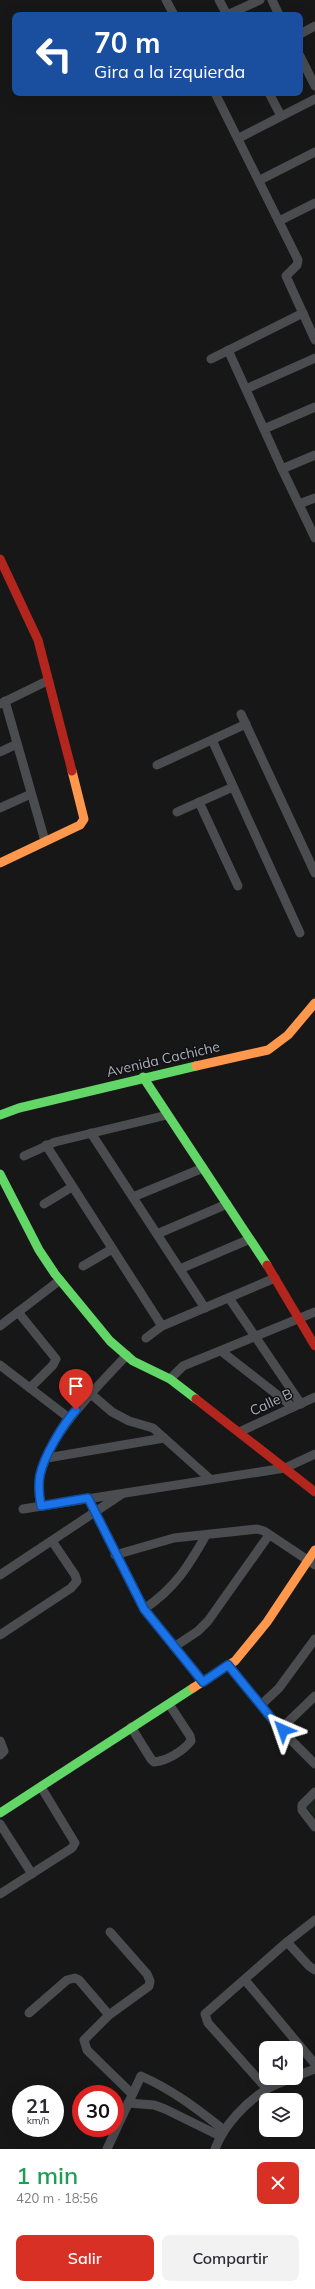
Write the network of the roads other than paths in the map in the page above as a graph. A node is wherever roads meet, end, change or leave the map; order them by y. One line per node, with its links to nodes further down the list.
1 (166, 0): 5 (street)
2 (219, 0): 6 (street)
3 (260, 0): 7 (street)
4 (272, 0): 8 (street)
5 (172, 12)
6 (225, 12)
7 (234, 12)
8 (278, 12)
9 (315, 26): 10 (street)
10 (303, 32)
11 (303, 62): 12 (street)
12 (315, 86)
13 (218, 96): 17 (street)
14 (270, 96): 16 (street)
15 (315, 99): 16 (street)
16 (281, 116): 17 (street)
17 (239, 138): 19 (street)
18 (315, 152): 19 (street)
19 (260, 180): 21 (street)
20 (315, 203): 21 (street)
21 (279, 221): 22 (street)
22 (303, 313): 23 (street); 24 (street)
23 (315, 340)
24 (228, 350): 26 (street); 27 (street)
25 (315, 358): 27 (street)
26 (211, 359)
27 (246, 389): 29 (street)
28 (315, 407): 29 (street)
29 (264, 428): 31 (street)
30 (315, 455): 31 (street)
31 (282, 469): 33 (street)
32 (315, 498): 33 (street)
33 (299, 504): 34 (street)
34 (315, 538)
35 (0, 559): 36 (street)
36 (47, 681): 37 (street); 49 (street)
37 (3, 702): 41 (street)
38 (241, 714): 39 (street)
39 (246, 724): 40 (street); 51 (street)
40 (212, 740): 43 (street); 44 (street)
41 (18, 744): 42 (street); 45 (street)
42 (0, 752)
43 (157, 765)
44 (234, 787): 46 (street); 53 (street)
45 (31, 794): 47 (street); 49 (street)
46 (199, 802): 48 (street); 52 (street)
47 (0, 808)
48 (177, 812)
49 (45, 842): 50 (street)
50 (0, 863)
51 (315, 873)
52 (238, 886)
53 (300, 933)
54 (315, 1003): 55 (street, Avenida Cachiche)
55 (143, 1077): 56 (street, Avenida Cachiche); 57 (street)
56 (0, 1115)
57 (167, 1115): 58 (street); 61 (street)
58 (91, 1133): 59 (street); 64 (street)
59 (46, 1145): 60 (street); 63 (street)
60 (24, 1156)
61 (203, 1168): 64 (street); 66 (street)
62 (0, 1174): 73 (street)
63 (72, 1187): 65 (street); 69 (street)
64 (133, 1197): 67 (street)
65 (44, 1204)
66 (226, 1204): 67 (street); 68 (street)
67 (157, 1234): 71 (street)
68 (250, 1239): 71 (street); 72 (street)
69 (112, 1249): 70 (street); 80 (street)
70 (83, 1266)
71 (180, 1269): 75 (street)
72 (275, 1278): 74 (street); 78 (street)
73 (60, 1280): 76 (street); 85 (street)
74 (229, 1298): 75 (street); 81 (street)
75 (205, 1308): 80 (street)
76 (18, 1312): 79 (street); 88 (street)
77 (315, 1312): 78 (street)
78 (297, 1319): 81 (street); 83 (street)
79 (0, 1326)
80 (162, 1326): 82 (street)
81 (255, 1337): 84 (street); 91 (street)
82 (146, 1338)
83 (315, 1346)
84 (221, 1351): 87 (street); 91 (street)
85 (127, 1355): 87 (street); 89 (street)
86 (0, 1365): 88 (street)
87 (170, 1379): 93 (street)
88 (30, 1388): 92 (street)
89 (91, 1394): 92 (street); 94 (street)
90 (315, 1398): 91 (street, Calle B)
91 (297, 1406): 93 (street, Calle B)
92 (69, 1418): 96 (street)
93 (239, 1432): 97 (street)
94 (164, 1438): 96 (street); 98 (street)
95 (315, 1454): 97 (street)
96 (47, 1458): 102 (street)
97 (285, 1468): 98 (street); 100 (street)
98 (210, 1479): 99 (street)
99 (125, 1492): 101 (street); 104 (street)
100 (315, 1492)
101 (88, 1498): 102 (street); 104 (street)
102 (41, 1506): 103 (street)
103 (23, 1509)
104 (94, 1513): 107 (street); 109 (street)
105 (206, 1535): 106 (street); 109 (street); 112 (street)
106 (269, 1535): 110 (street); 115 (street)
107 (52, 1541): 111 (street); 113 (street)
108 (315, 1550): 110 (street)
109 (115, 1554): 112 (street)
110 (312, 1562): 116 (street)
111 (0, 1575)
112 (144, 1609): 115 (street)
113 (0, 1635)
114 (315, 1639): 120 (street)
115 (174, 1646): 117 (street)
116 (228, 1665): 117 (street); 120 (street)
117 (203, 1682): 119 (street)
118 (313, 1701): 121 (street)
119 (169, 1704): 122 (street); 122 (street)
120 (261, 1705): 121 (street)
121 (281, 1726): 125 (street)
122 (131, 1727): 126 (street)
123 (0, 1741): 124 (street)
124 (0, 1755)
125 (315, 1764)
126 (41, 1787): 128 (street); 131 (street)
127 (315, 1792): 130 (street)
128 (0, 1813)
129 (0, 1824): 131 (street)
130 (315, 1827)
131 (32, 1874): 132 (street)
132 (0, 1894)
133 (315, 1920): 135 (street)
134 (110, 1932): 139 (street)
135 (288, 1942): 136 (street); 137 (street)
136 (315, 1970)
137 (245, 1980): 140 (street); 144 (street)
138 (29, 2013): 139 (street)
139 (109, 2015): 145 (street)
140 (315, 2064)
141 (315, 2069): 142 (street)
142 (303, 2073)
143 (276, 2085): 144 (street)
144 (267, 2089): 147 (street)
145 (132, 2094): 146 (street); 147 (street)
146 (128, 2103): 147 (street); 148 (street)
147 (222, 2133): 149 (street)
148 (107, 2149)
149 (215, 2149)

